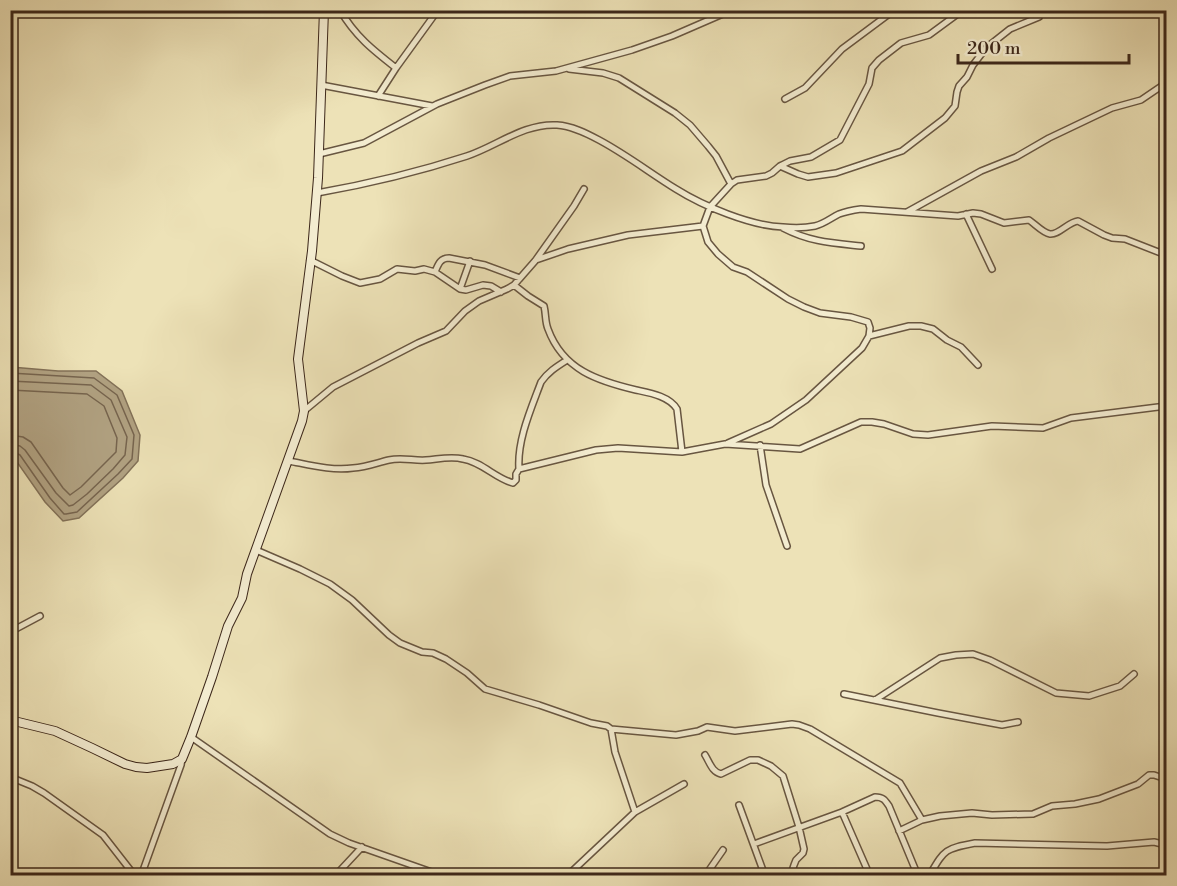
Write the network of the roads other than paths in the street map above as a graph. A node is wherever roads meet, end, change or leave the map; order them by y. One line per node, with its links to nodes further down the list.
1 (324, 10): 11 (street)
2 (340, 10): 8 (street)
3 (438, 10): 8 (street)
4 (732, 10): 9 (street)
5 (892, 10): 13 (street)
6 (963, 10): 16 (street)
7 (1039, 17): 16 (street)
8 (396, 68): 12 (street)
9 (567, 68): 14 (street); 17 (street)
10 (1167, 83): 21 (street)
11 (321, 85): 12 (street); 15 (street)
12 (378, 96): 14 (street)
13 (785, 99)
14 (433, 106): 15 (street)
15 (319, 154): 19 (street)
16 (780, 166): 17 (street)
17 (731, 184): 20 (street)
18 (584, 189): 29 (street)
19 (317, 193): 20 (street); 27 (street)
20 (710, 207): 23 (street); 24 (street)
21 (906, 212): 22 (street); 24 (street)
22 (966, 214): 26 (street); 30 (street)
23 (703, 226): 29 (street); 36 (street)
24 (782, 227): 25 (street)
25 (861, 246)
26 (1167, 255)
27 (310, 260): 31 (street); 40 (street)
28 (470, 261): 31 (street); 32 (street); 34 (street)
29 (535, 261): 32 (street)
30 (992, 269)
31 (435, 272): 34 (street)
32 (520, 278): 33 (street)
33 (514, 285): 35 (street); 37 (street)
34 (460, 289): 35 (street)
35 (501, 292): 40 (street)
36 (869, 336): 38 (street); 41 (street)
37 (567, 360): 43 (street); 45 (street)
38 (978, 365)
39 (1167, 406): 42 (street)
40 (304, 411): 44 (street)
41 (725, 444): 42 (street); 43 (street)
42 (760, 446): 46 (street)
43 (681, 452): 45 (street)
44 (289, 461): 45 (street); 47 (street)
45 (519, 469)
46 (787, 546)
47 (256, 550): 55 (street); 56 (street)
48 (40, 616): 49 (street)
49 (10, 632)
50 (1134, 674): 52 (street)
51 (844, 694): 52 (street)
52 (875, 700): 54 (street)
53 (10, 720): 58 (street)
54 (1018, 722)
55 (611, 729): 63 (street); 65 (street)
56 (191, 737): 58 (street); 70 (street)
57 (705, 755): 66 (street)
58 (182, 759): 75 (street)
59 (10, 777): 74 (street)
60 (1167, 779): 65 (street)
61 (684, 784): 63 (street)
62 (739, 804): 68 (street)
63 (635, 812): 79 (street)
64 (842, 812): 66 (street); 67 (street); 83 (street)
65 (922, 820): 67 (street)
66 (799, 826): 68 (street); 73 (street)
67 (899, 831): 84 (street)
68 (754, 844): 81 (street)
69 (1167, 845): 85 (street)
70 (362, 847): 72 (street); 76 (street)
71 (723, 850): 80 (street)
72 (422, 869): 77 (street); 78 (street)
73 (793, 873): 82 (street)
74 (135, 876)
75 (141, 876)
76 (335, 876)
77 (419, 876)
78 (443, 876)
79 (567, 876)
80 (705, 876)
81 (765, 876)
82 (777, 876)
83 (870, 876)
84 (918, 876)
85 (929, 876)

